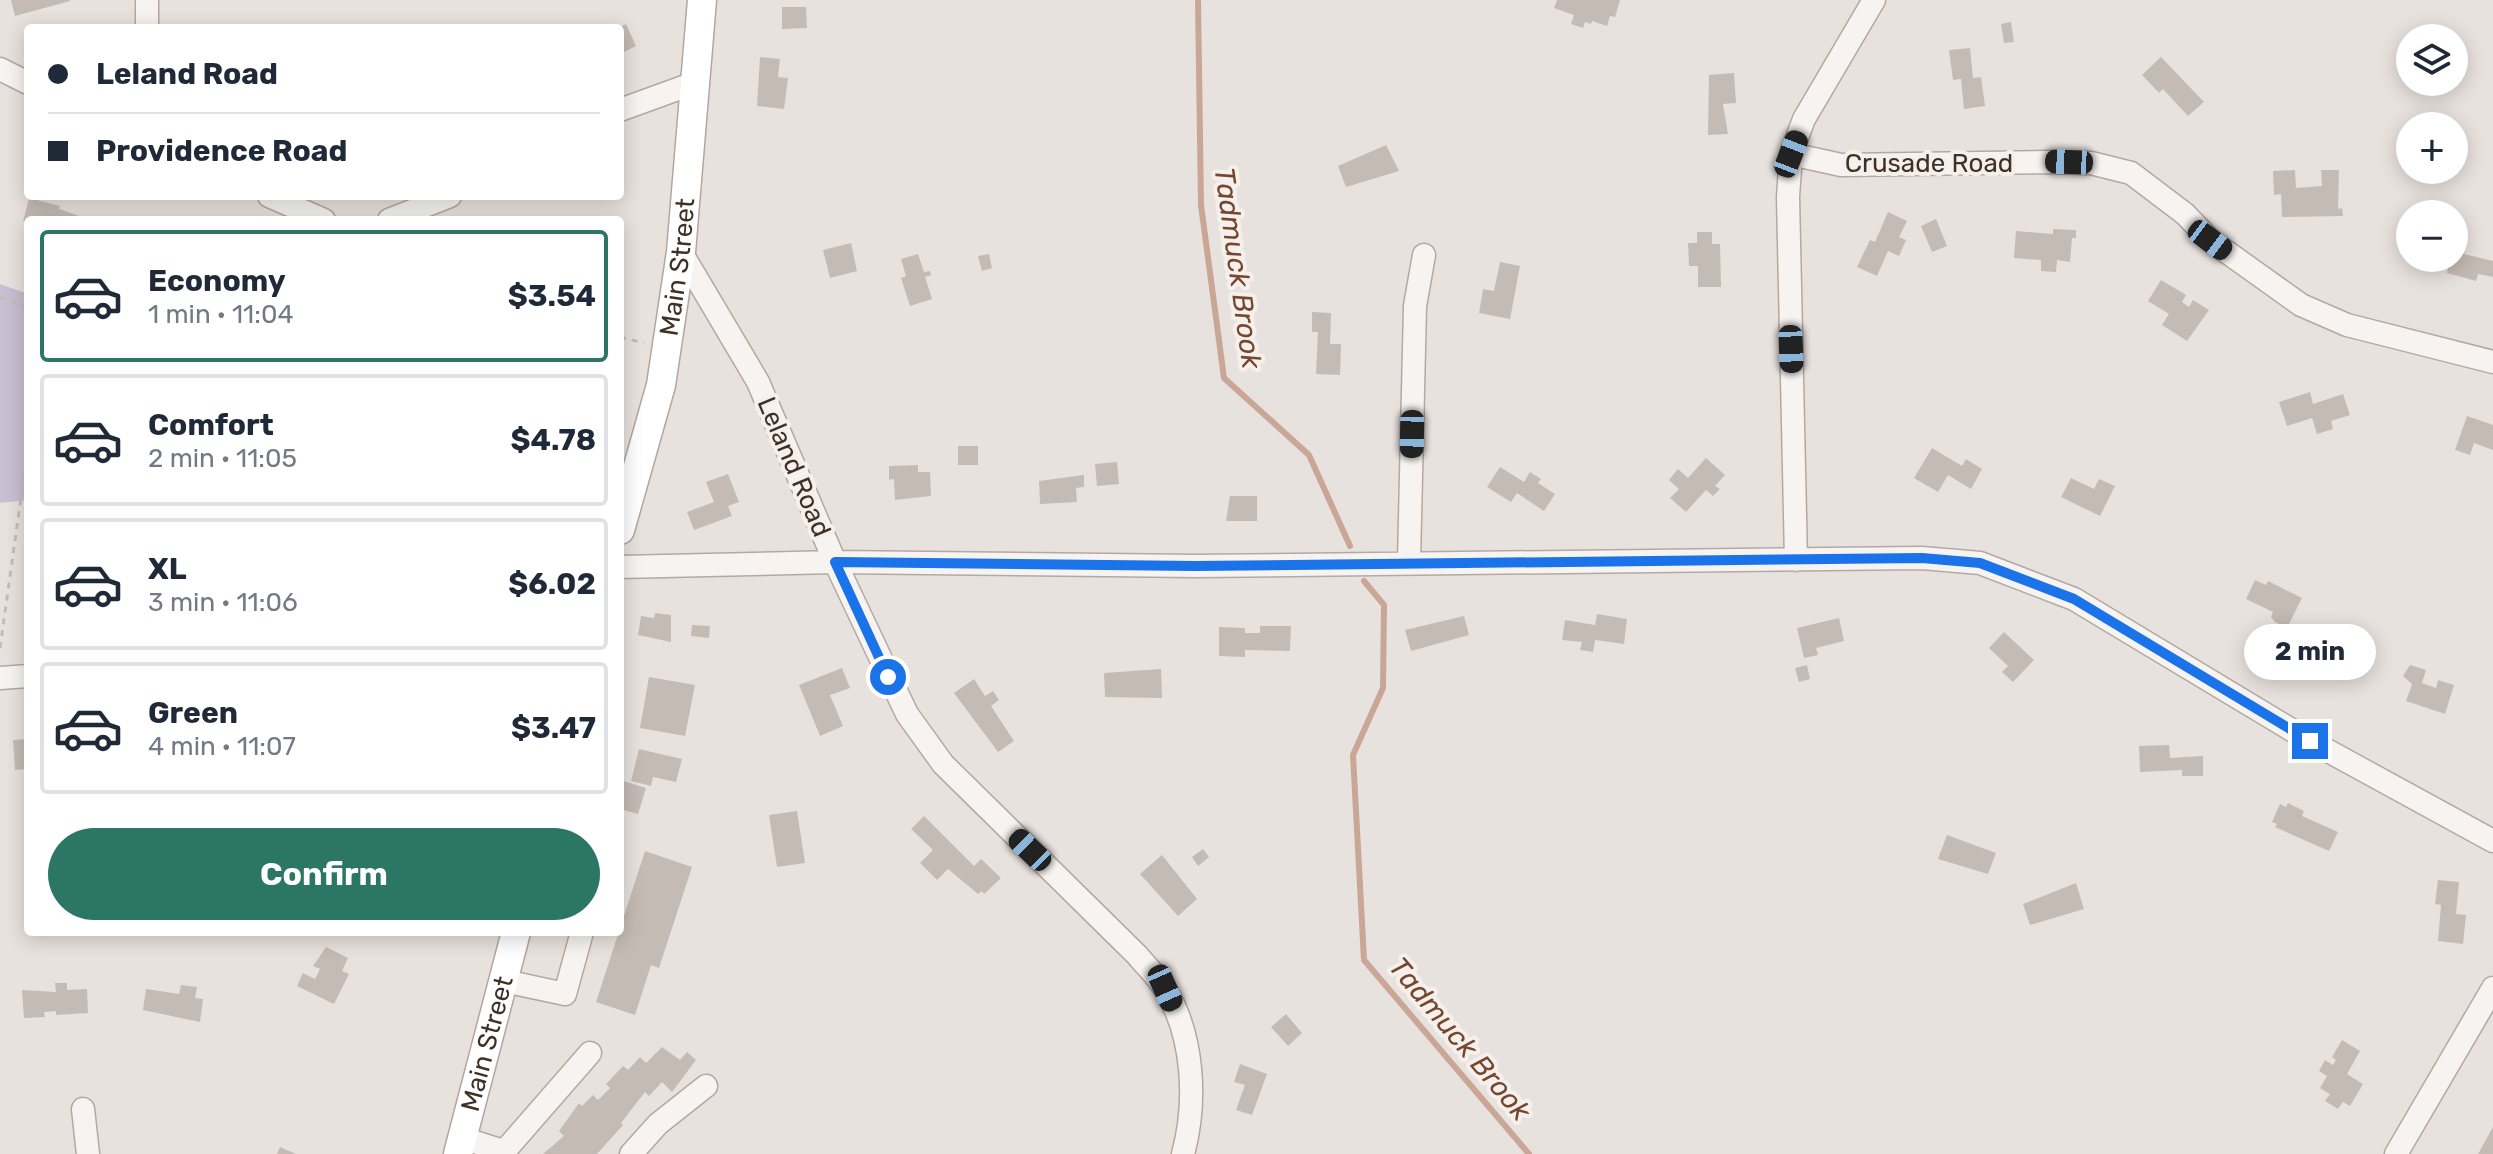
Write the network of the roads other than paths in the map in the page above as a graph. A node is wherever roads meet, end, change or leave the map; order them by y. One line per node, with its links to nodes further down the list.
1 (147, 0): 4 (street)
2 (702, 0): 7 (main road, Main Street)
3 (1874, 0): 9 (street)
4 (147, 24)
5 (0, 69): 6 (street)
6 (24, 81)
7 (697, 82): 8 (street); 14 (main road, Main Street)
8 (624, 109)
9 (1791, 154): 16 (street, Crusade Road); 18 (street)
10 (278, 200): 12 (street)
11 (440, 200): 13 (street)
12 (315, 216)
13 (399, 216)
14 (681, 252): 17 (main road, Main Street); 20 (street, Leland Road)
15 (1424, 255): 19 (street)
16 (2493, 362)
17 (624, 516)
18 (1796, 560): 19 (street); 24 (street)
19 (1409, 561): 20 (street)
20 (835, 562): 21 (street); 36 (street, Leland Road)
21 (624, 567)
22 (24, 676): 23 (street)
23 (0, 678)
24 (2493, 841)
25 (515, 936): 27 (main road, Main Street)
26 (581, 936): 27 (street)
27 (504, 981): 32 (main road, Main Street)
28 (2493, 988): 37 (street)
29 (590, 1053): 33 (street)
30 (706, 1086): 35 (street)
31 (83, 1109): 34 (street)
32 (460, 1146): 33 (street)
33 (502, 1152)
34 (88, 1154)
35 (631, 1154)
36 (1183, 1154)
37 (2396, 1154)

